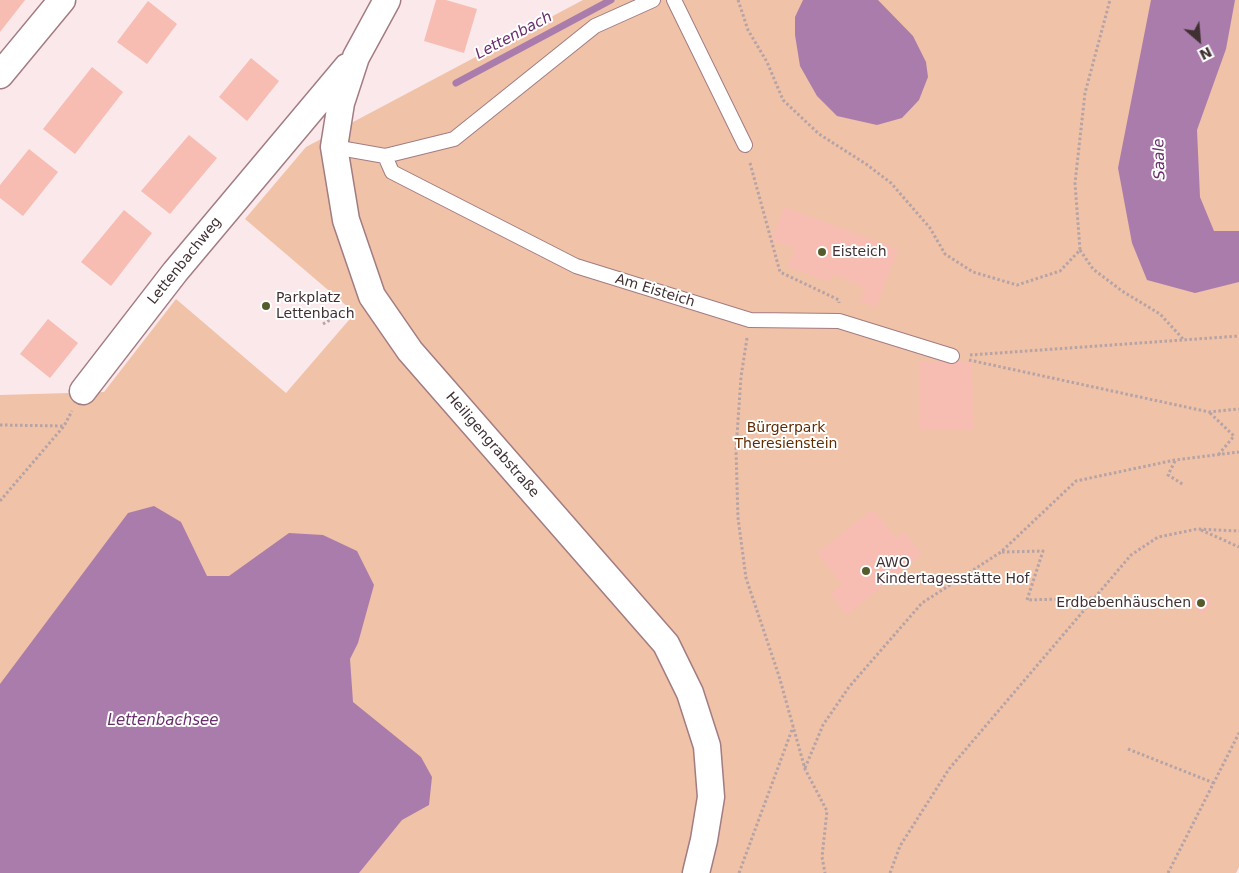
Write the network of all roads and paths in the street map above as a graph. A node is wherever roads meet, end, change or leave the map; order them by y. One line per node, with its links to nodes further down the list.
1 (62, 0): 8 (street)
2 (387, 0): 7 (street, Heiligengrabstraße)
3 (653, 0): 12 (lane)
4 (674, 0): 10 (lane)
5 (738, 0): 13 (path)
6 (1110, 0): 13 (path)
7 (356, 57): 9 (street, Lettenbachweg); 11 (street, Heiligengrabstraße)
8 (0, 75)
9 (291, 135): 11 (street); 21 (street, Lettenbachweg)
10 (745, 144): 16 (path)
11 (334, 147): 12 (lane); 14 (street, Heiligengrabstraße)
12 (385, 156): 15 (lane, Am Eisteich)
13 (1080, 250): 19 (path)
14 (372, 296): 17 (path); 41 (street, Heiligengrabstraße)
15 (750, 320): 16 (lane, Am Eisteich); 36 (path)
16 (839, 321): 20 (lane, Am Eisteich)
17 (324, 324)
18 (1239, 336): 19 (path)
19 (1184, 340): 20 (path)
20 (952, 356): 23 (path)
21 (83, 391): 25 (path)
22 (1239, 409): 23 (path)
23 (1209, 412): 27 (path)
24 (0, 425): 25 (path)
25 (64, 426): 30 (path)
26 (1239, 452): 27 (path)
27 (1219, 454): 28 (path)
28 (1176, 460): 29 (path); 34 (path)
29 (1184, 485)
30 (0, 501)
31 (1197, 529): 32 (path); 33 (path); 35 (path)
32 (1239, 531)
33 (1239, 547)
34 (1002, 552): 35 (path); 39 (path)
35 (1093, 598): 44 (path)
36 (793, 726): 39 (path); 42 (path)
37 (1239, 733): 40 (path)
38 (1128, 749): 40 (path)
39 (805, 769): 43 (path)
40 (1214, 783): 45 (path)
41 (696, 873)
42 (739, 873)
43 (825, 873)
44 (890, 873)
45 (1168, 873)

